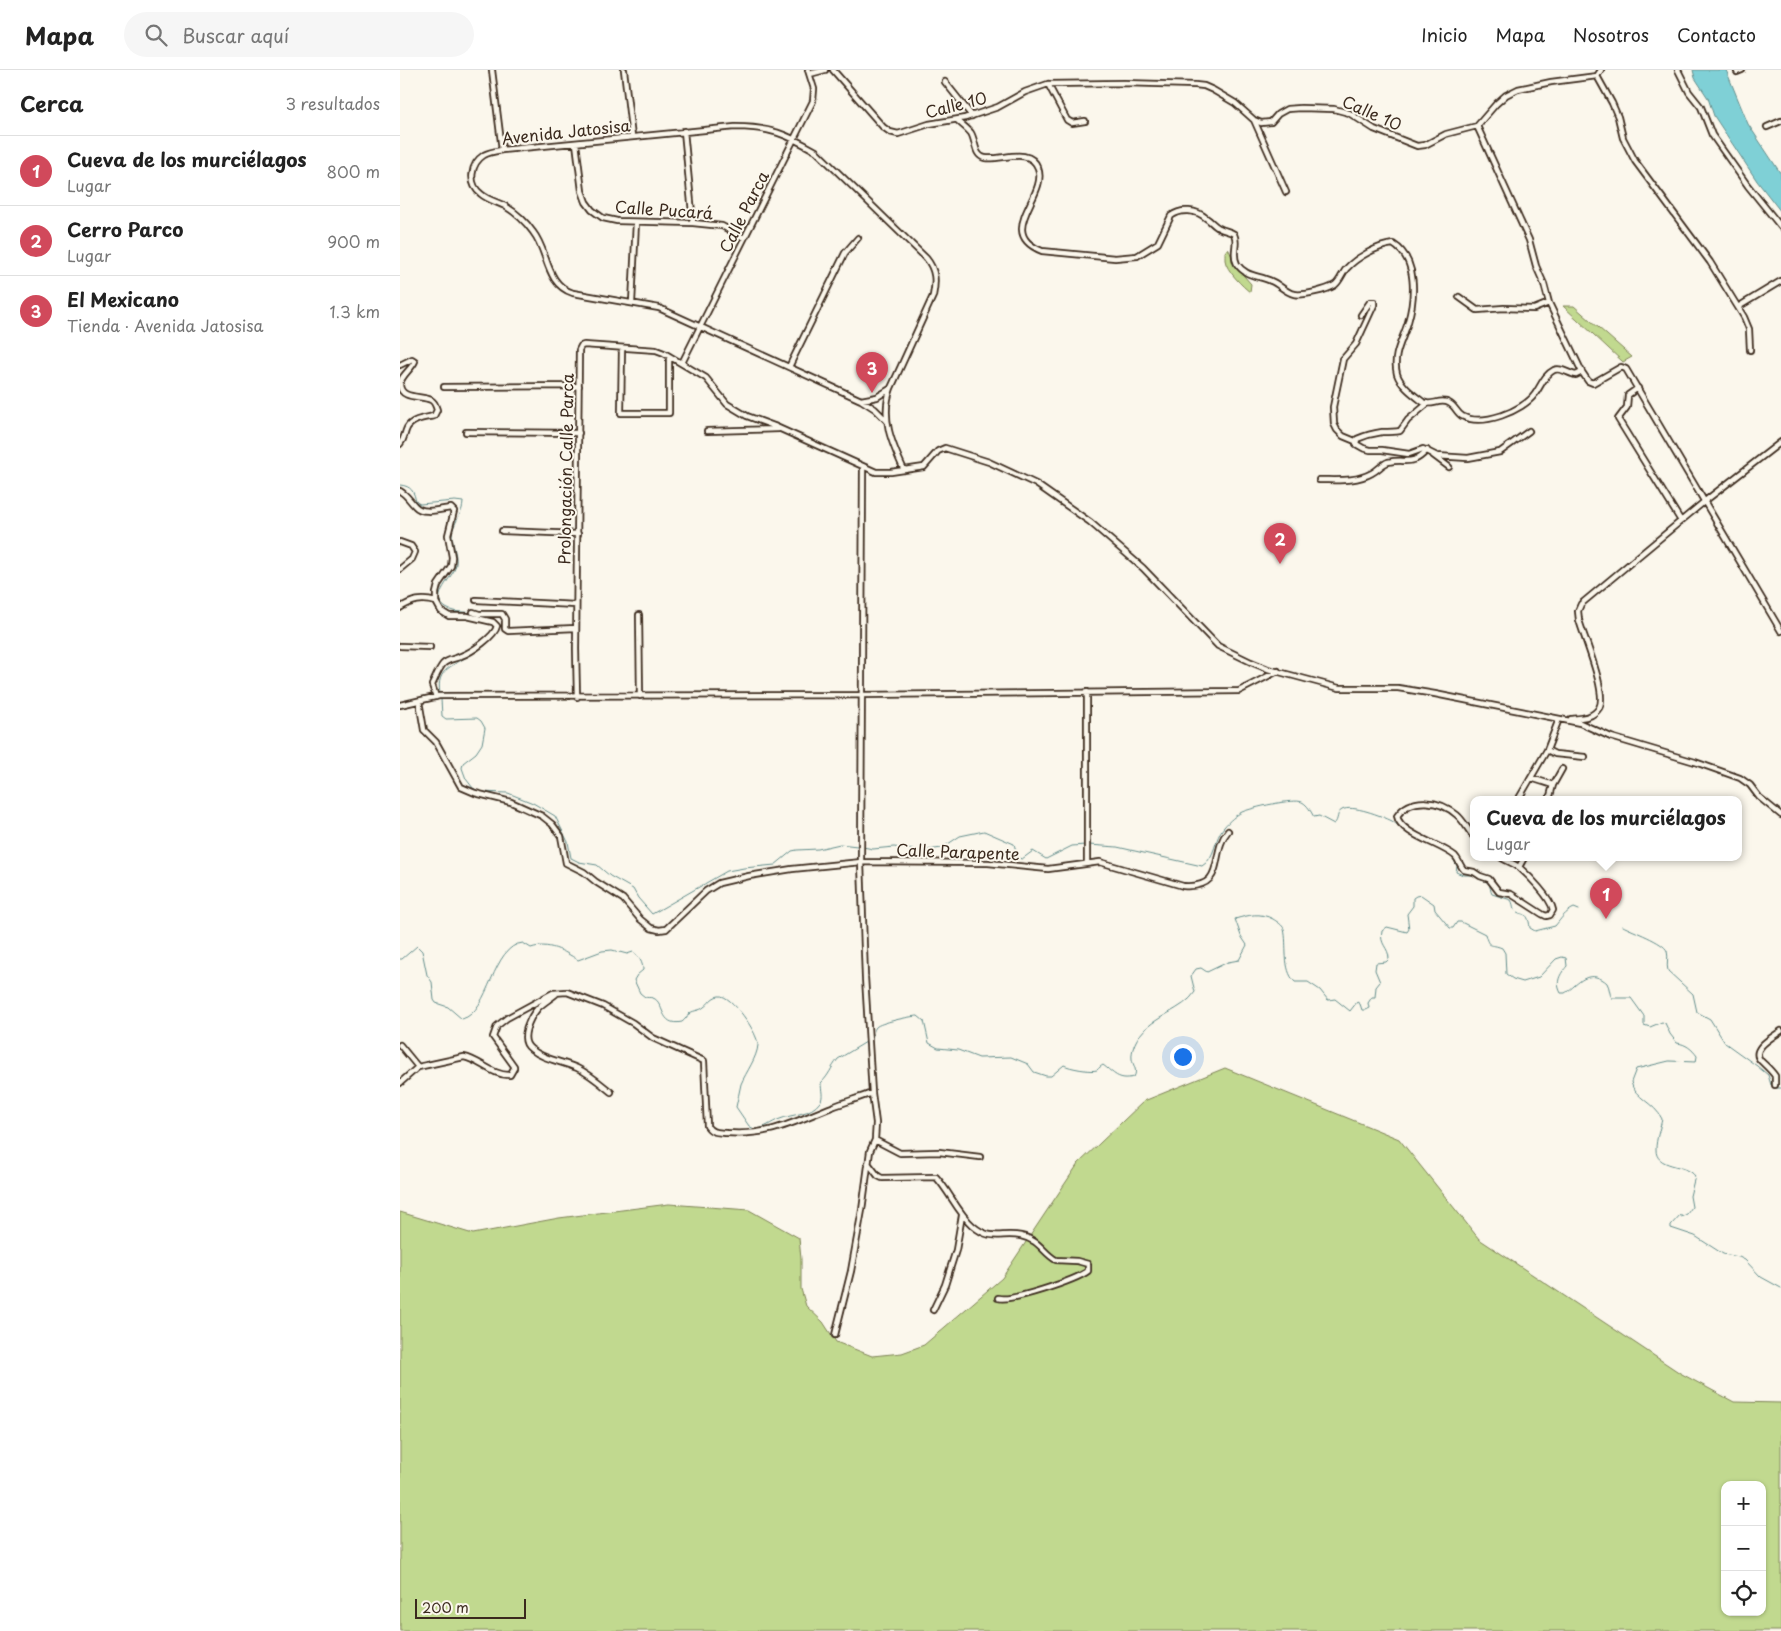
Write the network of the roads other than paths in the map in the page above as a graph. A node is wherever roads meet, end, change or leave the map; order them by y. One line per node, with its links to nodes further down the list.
1 (492, 70): 22 (street)
2 (624, 70): 19 (street)
3 (825, 70): 7 (street)
4 (833, 70): 12 (street, Calle 10)
5 (1601, 70): 8 (street)
6 (1678, 70): 26 (street)
7 (809, 72): 20 (street, Calle Parca)
8 (1597, 76): 16 (street); 33 (street)
9 (945, 82): 11 (street)
10 (1048, 84): 11 (street, Calle 10); 13 (street, Calle 10); 14 (street)
11 (972, 116): 12 (street, Calle 10)
12 (957, 120): 48 (street)
13 (1254, 120): 16 (street, Calle 10); 23 (street)
14 (1085, 121)
15 (1781, 121): 17 (street)
16 (1477, 126): 32 (street)
17 (1767, 127)
18 (684, 131): 19 (street, Avenida Jatosisa); 20 (street, Avenida Jatosisa); 25 (street)
19 (632, 137): 21 (street, Avenida Jatosisa)
20 (794, 138): 27 (street, Calle Parca); 45 (street, Avenida Jatosisa)
21 (576, 142): 22 (street, Avenida Jatosisa); 24 (street, Calle Pucará)
22 (502, 150): 31 (street, Avenida Jatosisa)
23 (1286, 192)
24 (636, 222): 25 (street, Calle Pucará); 31 (street)
25 (693, 224): 27 (street, Calle Pucará)
26 (1781, 227)
27 (744, 238): 35 (street, Calle Parca)
28 (858, 238): 41 (street)
29 (1781, 281): 33 (street)
30 (1459, 297): 32 (street)
31 (632, 303): 35 (street, Avenida Jatosisa)
32 (1549, 304): 42 (street)
33 (1738, 307): 37 (street)
34 (1362, 315): 55 (street)
35 (701, 326): 39 (street, Calle Parca); 41 (street, Avenida Jatosisa)
36 (622, 348): 38 (street, Prolongación Calle Parca); 38 (street); 43 (street, Prolongación Calle Parca)
37 (1750, 350)
38 (669, 356): 39 (street, Prolongación Calle Parca)
39 (682, 363): 50 (street, Prolongación Calle Parca)
40 (400, 365): 57 (street)
41 (789, 367): 47 (street, Avenida Jatosisa)
42 (1582, 372): 46 (street); 48 (street)
43 (579, 386): 44 (street); 54 (street, Prolongación Calle Parca)
44 (444, 387)
45 (891, 388): 47 (street); 49 (street, Avenida Jatosisa)
46 (1638, 388): 65 (street); 66 (street)
47 (861, 400): 49 (street, Avenida Jatosisa)
48 (1427, 404): 55 (street)
49 (887, 421): 62 (street, Avenida Jatosisa)
50 (779, 429): 51 (street); 60 (street, Prolongación Calle Parca)
51 (707, 431)
52 (466, 432): 54 (street)
53 (1529, 432): 59 (street)
54 (579, 433): 68 (street, Prolongación Calle Parca)
55 (1356, 441): 58 (street)
56 (1781, 442): 65 (street)
57 (400, 444)
58 (1427, 450): 59 (street); 63 (street)
59 (1432, 454): 61 (street)
60 (864, 467): 62 (street, Prolongación Calle Parca); 83 (street)
61 (1449, 467)
62 (904, 470): 81 (street, Prolongación Calle Parca)
63 (1319, 480)
64 (400, 491): 72 (street)
65 (1705, 501): 66 (street); 78 (street)
66 (1681, 521): 89 (street)
67 (502, 531): 68 (street)
68 (578, 534): 73 (street, Prolongación Calle Parca)
69 (400, 542): 70 (street)
70 (400, 569)
71 (476, 600): 73 (street)
72 (436, 602): 74 (street); 85 (street)
73 (576, 605): 77 (street, Prolongación Calle Parca)
74 (400, 608)
75 (473, 612): 77 (street)
76 (639, 615): 84 (street)
77 (576, 628): 86 (street, Prolongación Calle Parca)
78 (1781, 631)
79 (400, 646): 80 (street)
80 (430, 647)
81 (1278, 672): 82 (street); 89 (street)
82 (1087, 692): 83 (street); 103 (street)
83 (861, 695): 84 (street); 102 (street)
84 (640, 696): 86 (street)
85 (436, 697): 86 (street); 87 (street)
86 (577, 697)
87 (419, 701): 88 (street); 102 (street, Calle Parapente)
88 (400, 705)
89 (1562, 719): 90 (street); 97 (street)
90 (1547, 750): 91 (street); 93 (street)
91 (1585, 757)
92 (1562, 768): 94 (street)
93 (1531, 778): 94 (street); 95 (street)
94 (1553, 785): 96 (street)
95 (1520, 796)
96 (1550, 796)
97 (1781, 815)
98 (1228, 831): 103 (street, Calle Parapente)
99 (1470, 832): 104 (street)
100 (1508, 861): 104 (street)
101 (1522, 861): 104 (street)
102 (860, 862): 103 (street, Calle Parapente); 112 (street)
103 (1087, 863)
104 (1519, 867)
105 (560, 992): 108 (street); 111 (street); 112 (street)
106 (1781, 1031): 110 (street)
107 (400, 1045): 108 (street)
108 (418, 1067): 109 (street)
109 (400, 1084)
110 (1775, 1085)
111 (611, 1092)
112 (872, 1092): 113 (street)
113 (875, 1140): 114 (street); 115 (street)
114 (980, 1157)
115 (868, 1163): 116 (street); 119 (street)
116 (962, 1215): 117 (street); 118 (street)
117 (998, 1298)
118 (933, 1310)
119 (835, 1335)

